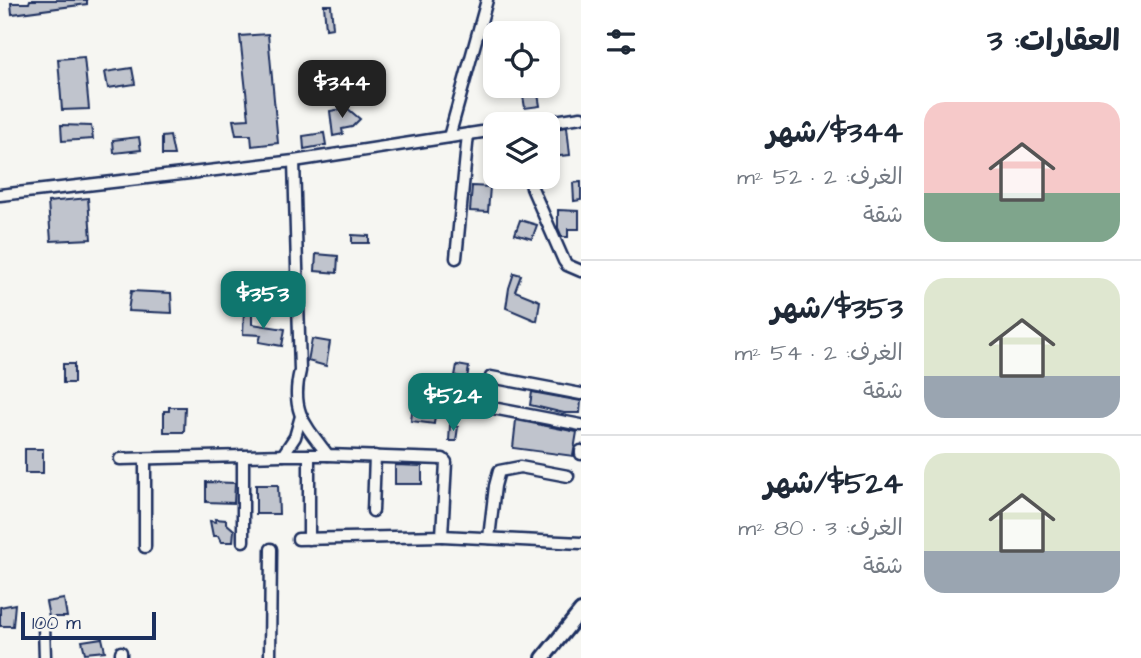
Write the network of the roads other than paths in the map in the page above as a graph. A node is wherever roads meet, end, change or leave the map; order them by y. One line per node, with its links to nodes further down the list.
1 (487, 0): 6 (street)
2 (581, 117): 3 (street)
3 (560, 120)
4 (483, 132): 5 (street)
5 (468, 134): 6 (street); 10 (street)
6 (449, 137): 7 (street)
7 (295, 161): 9 (street); 15 (street)
8 (532, 189): 11 (street)
9 (0, 195)
10 (456, 258)
11 (581, 271)
12 (491, 377): 13 (street)
13 (581, 394)
14 (477, 405): 16 (street)
15 (301, 416): 17 (street); 19 (street)
16 (581, 425)
17 (283, 455): 18 (street); 20 (street)
18 (309, 455): 19 (street); 26 (street)
19 (328, 455): 21 (street)
20 (243, 456): 22 (street); 28 (street)
21 (374, 456): 25 (street); 26 (street)
22 (145, 458): 23 (street); 30 (street)
23 (120, 459)
24 (568, 476): 27 (street)
25 (373, 511)
26 (442, 536): 27 (street)
27 (489, 538): 29 (street)
28 (243, 541)
29 (581, 543)
30 (145, 547)
31 (271, 549): 35 (street)
32 (580, 614): 36 (main road)
33 (44, 626): 34 (street)
34 (45, 658)
35 (270, 658)
36 (544, 658)

